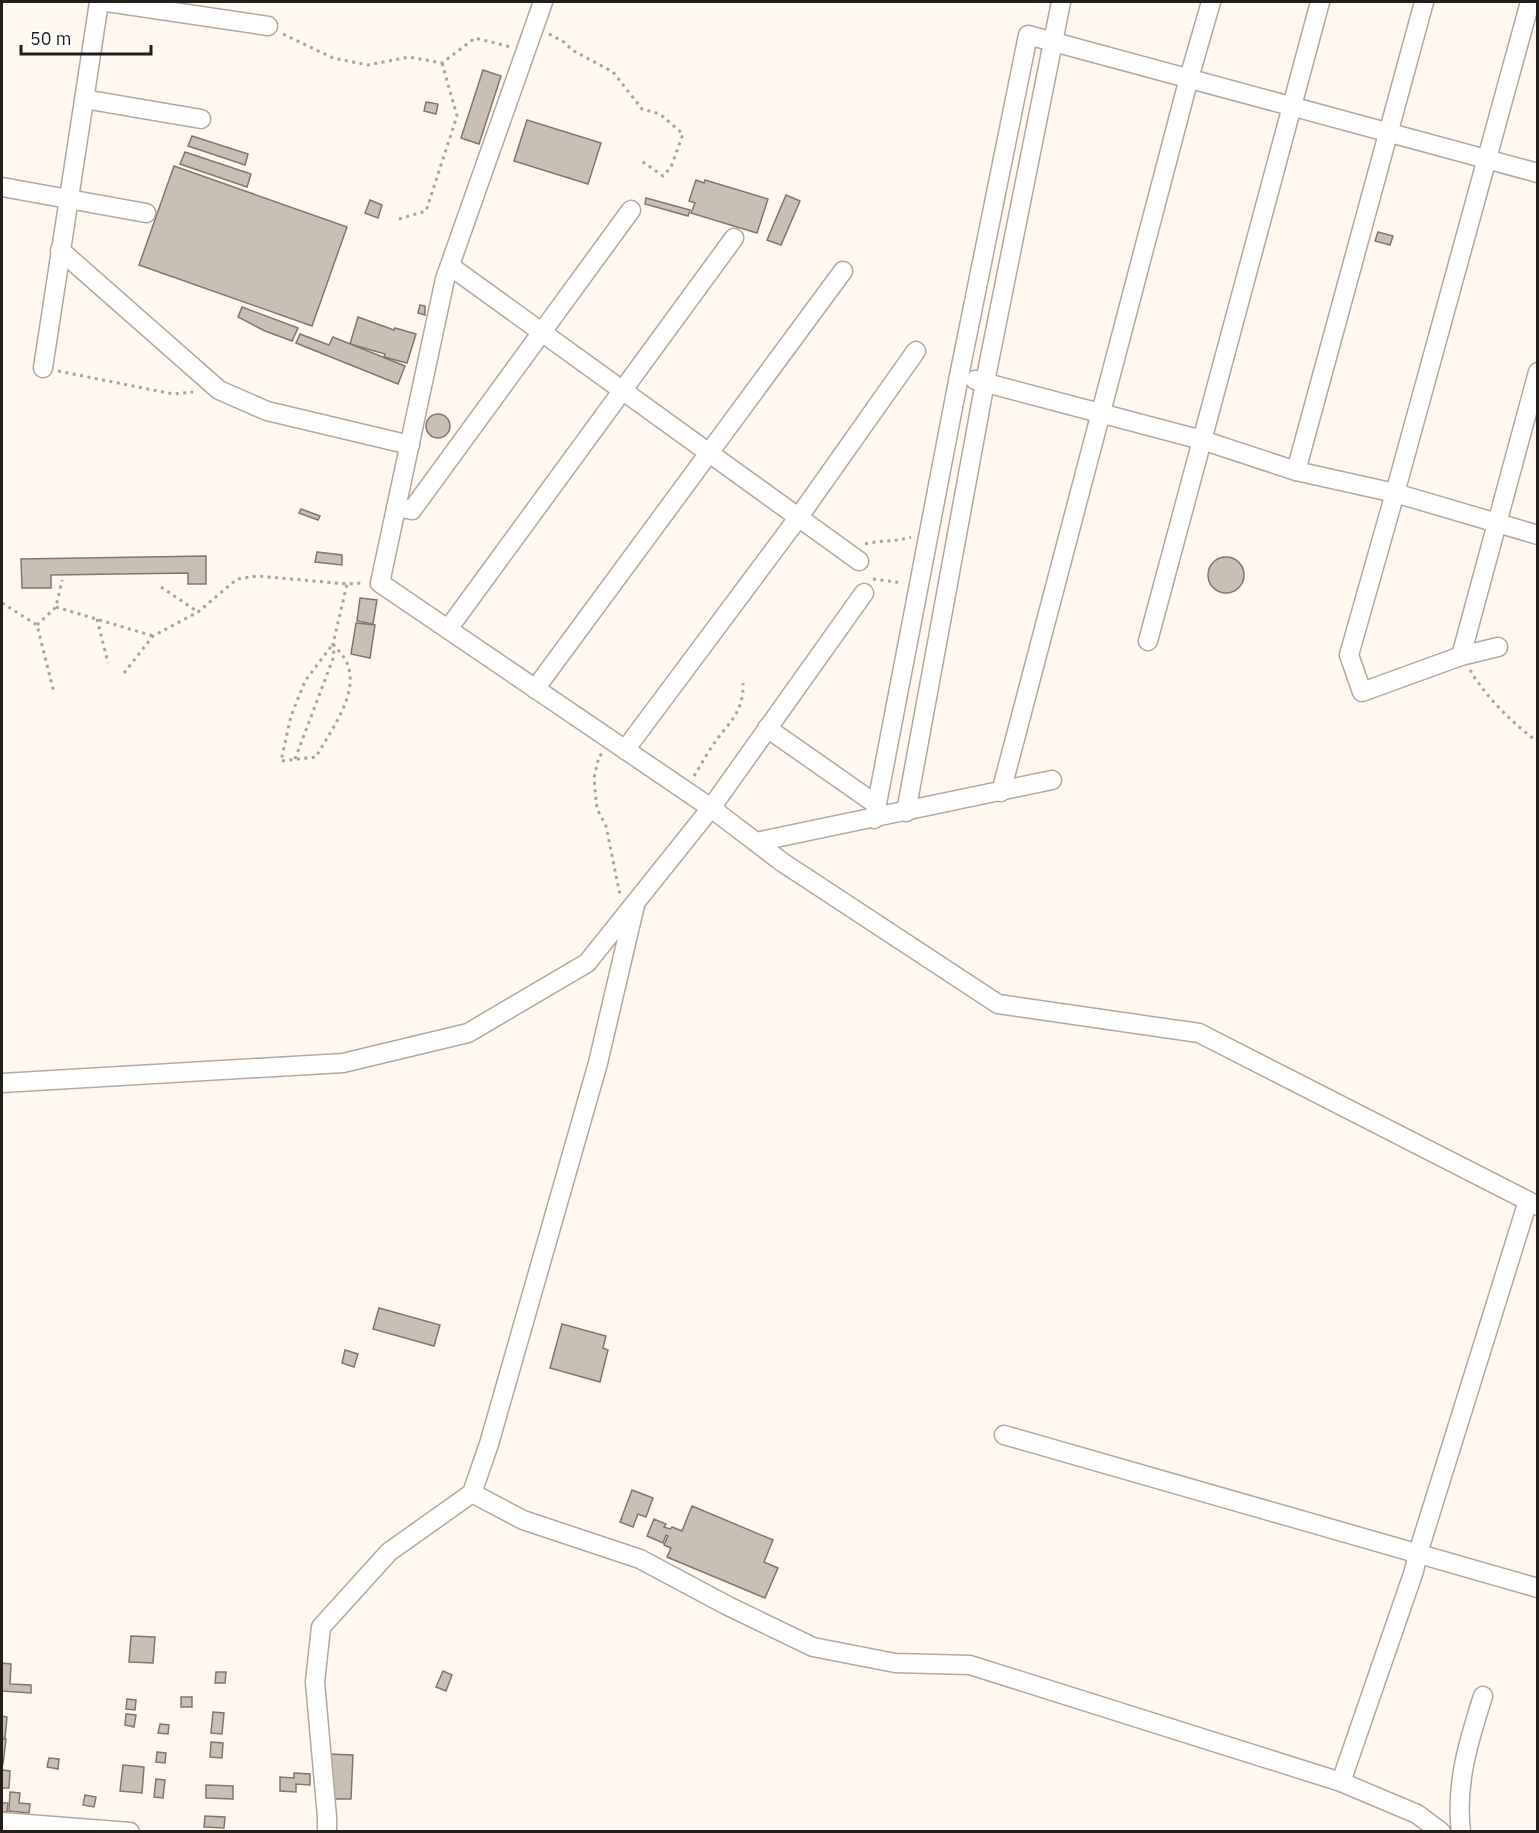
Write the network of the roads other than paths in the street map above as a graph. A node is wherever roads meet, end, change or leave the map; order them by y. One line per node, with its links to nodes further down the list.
1 (99, 2): 12 (street)
2 (107, 2): 9 (street)
3 (543, 2): 24 (street)
4 (1061, 2): 10 (street)
5 (1211, 2): 11 (street)
6 (1320, 2): 13 (street)
7 (1424, 2): 15 (street)
8 (1530, 2): 16 (street)
9 (268, 26)
10 (1053, 42): 11 (street); 30 (street); 31 (street)
11 (1189, 78): 13 (street); 33 (street)
12 (84, 99): 14 (street); 19 (street)
13 (1293, 106): 15 (street); 34 (street)
14 (201, 119)
15 (1388, 132): 16 (street); 37 (street)
16 (1488, 159): 17 (street); 38 (street)
17 (1538, 173)
18 (2, 187): 19 (street)
19 (68, 198): 21 (street); 23 (street)
20 (631, 210): 26 (street)
21 (146, 213)
22 (734, 238): 32 (street)
23 (60, 250): 28 (street); 35 (street)
24 (450, 266): 26 (street); 35 (street)
25 (843, 271): 36 (street)
26 (541, 333): 32 (street); 39 (street)
27 (916, 351): 40 (street)
28 (43, 368)
29 (1538, 372): 41 (street)
30 (959, 376): 31 (street); 55 (street)
31 (985, 382): 33 (street); 56 (street)
32 (622, 390): 36 (street); 45 (street)
33 (1101, 413): 34 (street); 53 (street)
34 (1202, 440): 37 (street); 46 (street)
35 (410, 445): 39 (street)
36 (709, 453): 40 (street); 49 (street)
37 (1296, 471): 38 (street)
38 (1395, 493): 41 (street); 48 (street)
39 (396, 507): 45 (street)
40 (798, 518): 43 (street); 51 (street)
41 (1496, 523): 42 (street); 48 (street)
42 (1538, 535)
43 (853, 557)
44 (864, 593): 50 (street)
45 (448, 629): 49 (street)
46 (1148, 641)
47 (1498, 646): 48 (street)
48 (1461, 656)
49 (535, 688): 51 (street)
50 (767, 728): 54 (street); 55 (street)
51 (620, 746): 54 (street)
52 (1052, 780): 53 (street)
53 (1001, 792): 56 (street)
54 (711, 808): 57 (street); 58 (street)
55 (875, 812): 56 (street); 57 (street)
56 (906, 812)
57 (756, 843): 60 (street)
58 (636, 901): 59 (street); 62 (street)
59 (2, 1083)
60 (1533, 1204): 63 (street)
61 (1004, 1435): 63 (street)
62 (472, 1493): 66 (street); 69 (street)
63 (1418, 1554): 64 (street); 66 (street)
64 (1538, 1588)
65 (1483, 1696): 71 (street)
66 (1341, 1782): 70 (street)
67 (2, 1822): 68 (street)
68 (129, 1832)
69 (327, 1832)
70 (1441, 1832)
71 (1461, 1832)

